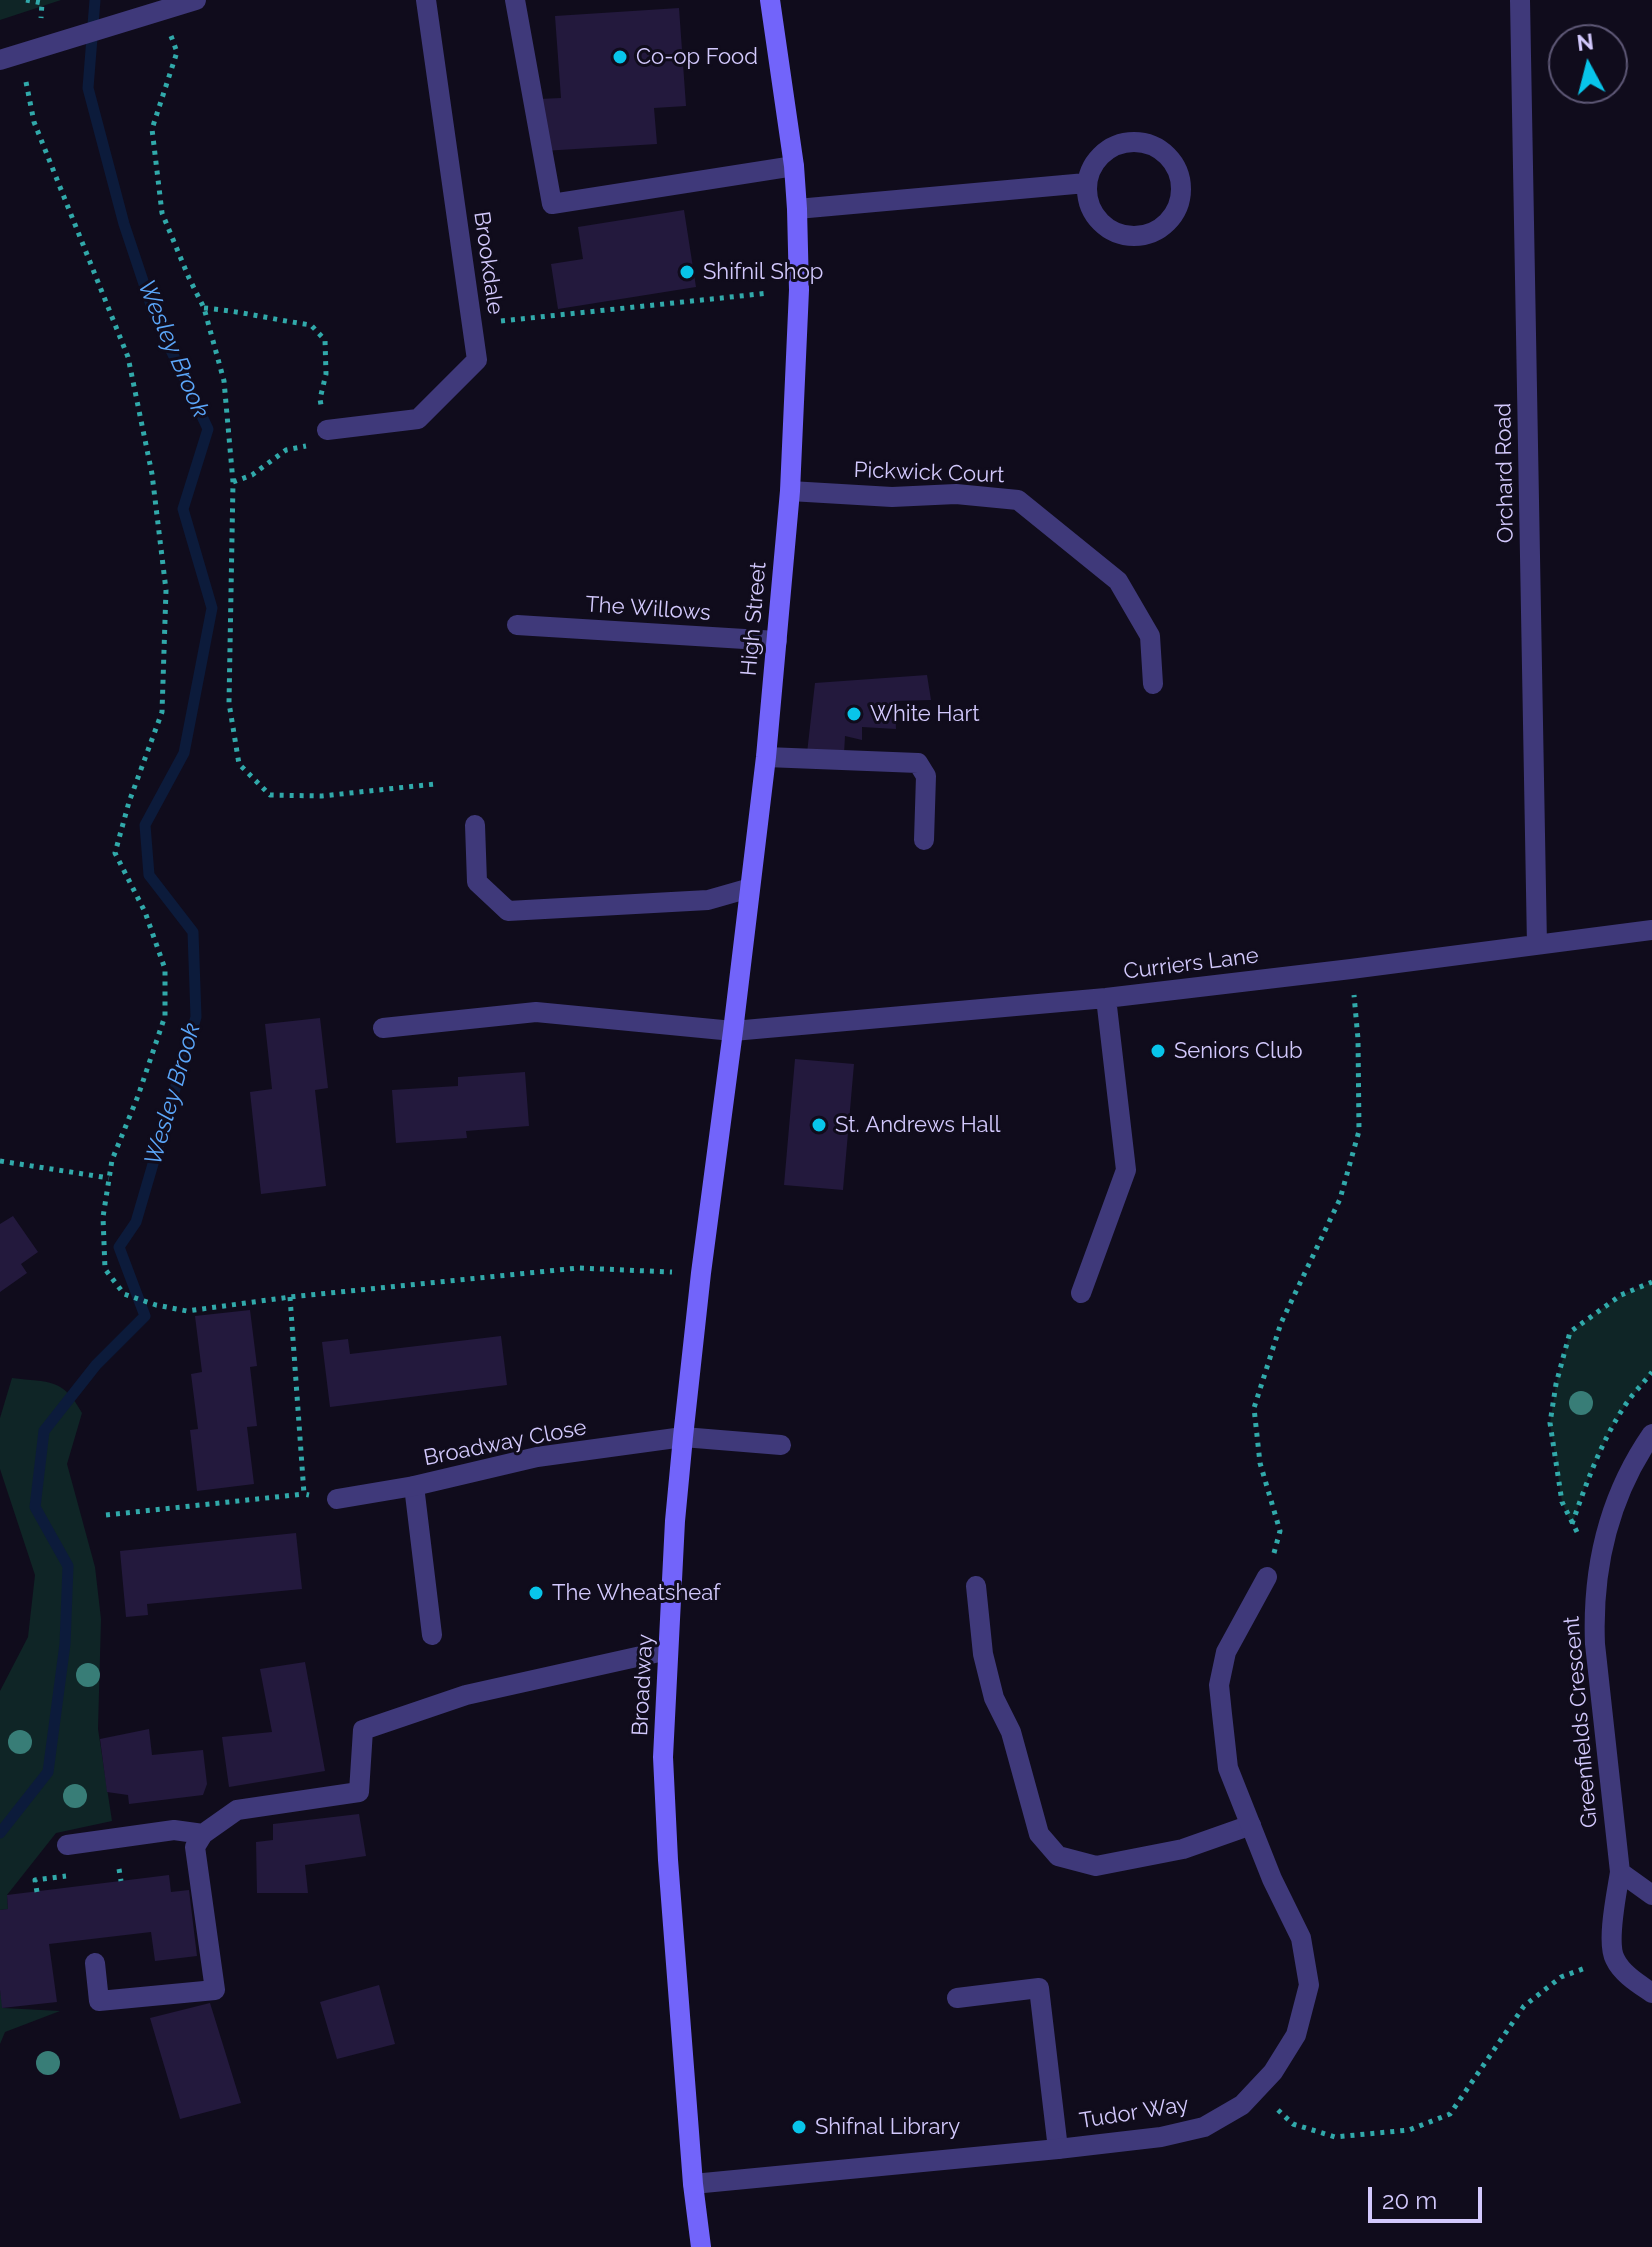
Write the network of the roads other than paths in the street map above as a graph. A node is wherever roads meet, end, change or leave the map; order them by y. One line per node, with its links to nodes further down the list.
1 (426, 0): 10 (street, Brookdale)
2 (515, 0): 7 (street)
3 (770, 0): 7 (main road, High Street)
4 (1520, 0): 20 (street, Orchard Road)
5 (186, 1): 6 (street)
6 (0, 60)
7 (794, 166): 9 (main road, High Street)
8 (1086, 183): 8 (street); 9 (street)
9 (797, 209): 11 (main road, High Street)
10 (327, 430)
11 (790, 491): 13 (main road, High Street); 14 (street, Pickwick Court)
12 (517, 625): 13 (street, The Willows)
13 (777, 641): 15 (main road, High Street)
14 (1153, 684)
15 (766, 757): 17 (street); 18 (main road, High Street)
16 (475, 825): 18 (street)
17 (924, 840)
18 (750, 888): 23 (main road, High Street)
19 (1652, 930): 20 (street, Curriers Lane)
20 (1537, 945): 21 (street, Curriers Lane)
21 (1106, 998): 23 (street, Curriers Lane); 24 (street)
22 (383, 1028): 23 (street, Curriers Lane)
23 (733, 1031): 26 (main road, Broadway)
24 (1081, 1293)
25 (1652, 1434): 37 (street, Greenfields Crescent)
26 (683, 1437): 27 (street, Broadway Close); 28 (street, Broadway Close); 33 (main road, Broadway)
27 (781, 1445)
28 (414, 1486): 29 (street, Broadway Close); 32 (street)
29 (337, 1499)
30 (1267, 1577): 34 (street, Tudor Way)
31 (976, 1586): 34 (street)
32 (432, 1635)
33 (668, 1650): 35 (street); 43 (main road, Broadway)
34 (1251, 1825): 42 (street, Tudor Way)
35 (203, 1834): 36 (street); 39 (street)
36 (67, 1845)
37 (1620, 1872): 38 (street); 40 (street, Greenfields Crescent)
38 (1652, 1895)
39 (95, 1963)
40 (1652, 1993)
41 (957, 1998): 42 (street)
42 (1058, 2149): 43 (street, Tudor Way)
43 (693, 2184): 44 (main road, Broadway)
44 (701, 2247)

